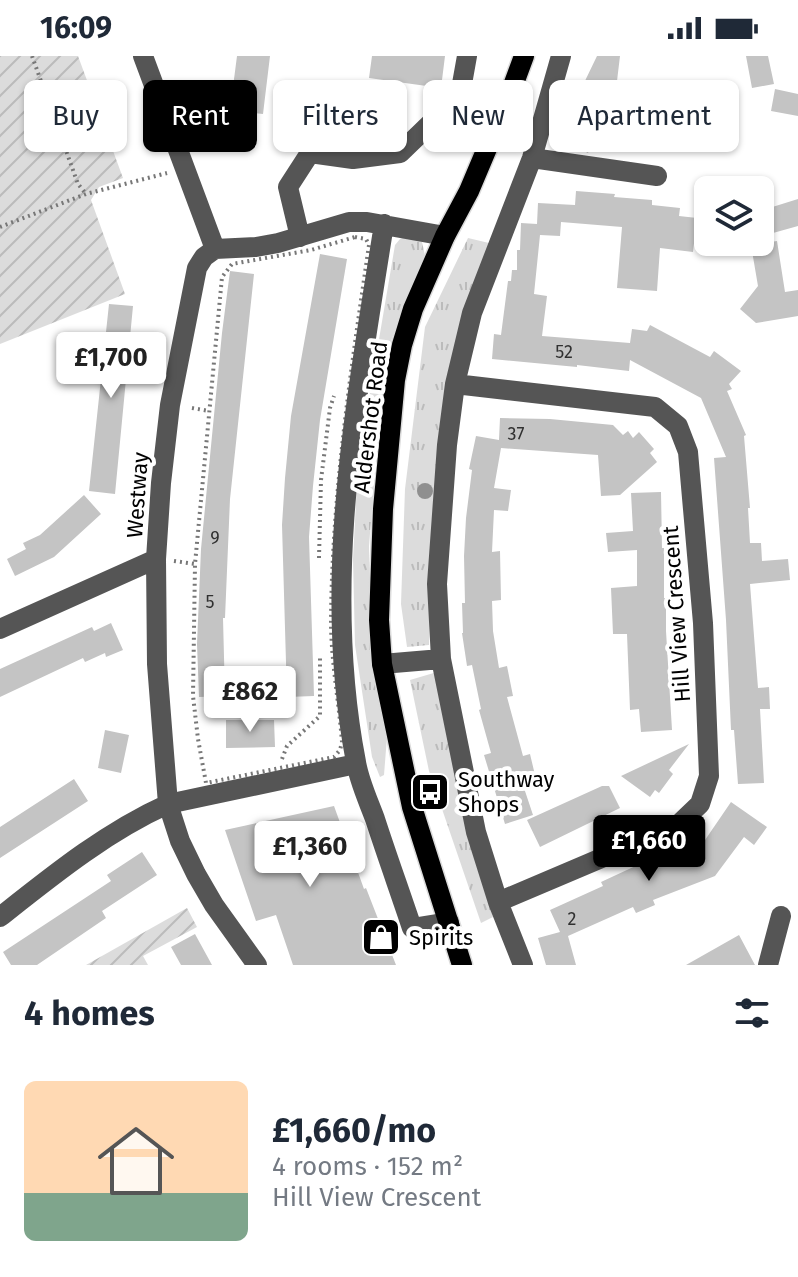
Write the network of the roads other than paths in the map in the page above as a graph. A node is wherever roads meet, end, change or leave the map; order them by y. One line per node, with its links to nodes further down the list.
1 (143, 56): 10 (street)
2 (467, 56): 9 (street)
3 (524, 56): 8 (main road, Aldershot Road)
4 (561, 56): 5 (street)
5 (532, 158): 6 (street); 11 (street)
6 (657, 176)
7 (384, 224): 8 (street); 9 (street); 16 (street, Aldershot Road)
8 (445, 236): 15 (main road, Aldershot Road)
9 (300, 237): 10 (street)
10 (215, 249): 12 (street, Westway)
11 (455, 384): 14 (street); 18 (street, Hill View Crescent)
12 (156, 559): 13 (street); 17 (street, Westway)
13 (0, 629)
14 (441, 659): 15 (street); 18 (street)
15 (382, 664): 21 (main road, Aldershot Road)
16 (356, 764): 17 (street); 21 (street, Aldershot Road)
17 (168, 804): 20 (street); 22 (street, Westway)
18 (498, 902): 24 (street)
19 (781, 916): 25 (street)
20 (0, 917)
21 (449, 922): 23 (main road, Aldershot Road)
22 (257, 965)
23 (462, 965)
24 (523, 965)
25 (768, 965)

